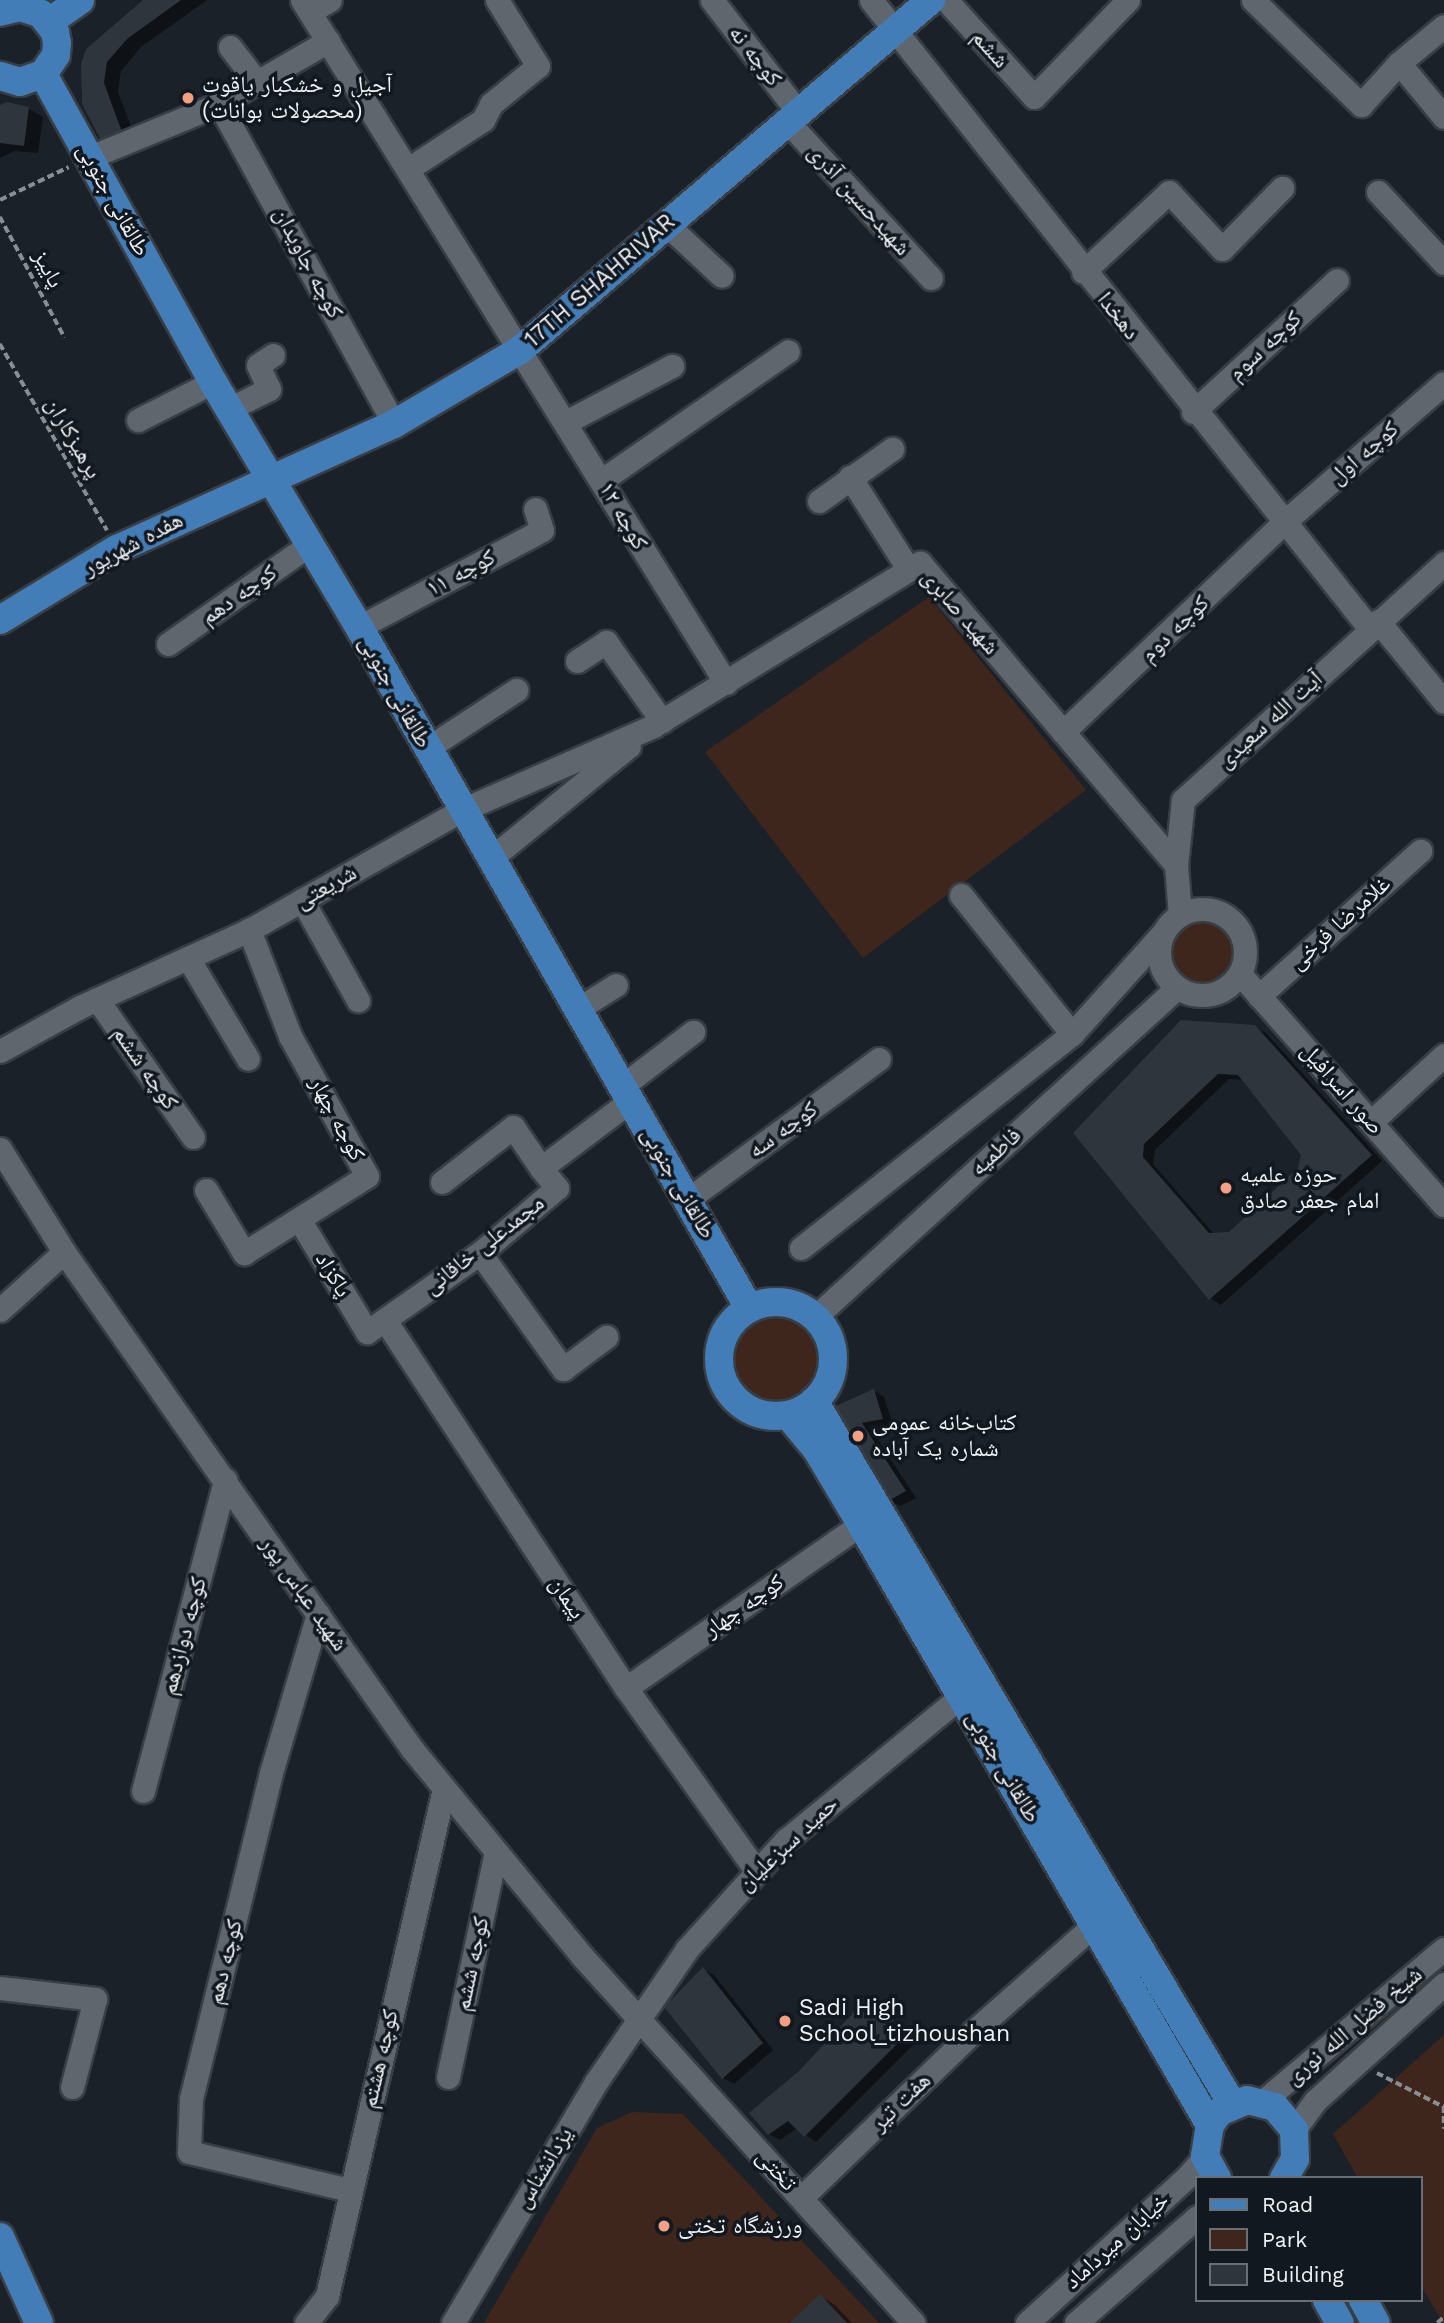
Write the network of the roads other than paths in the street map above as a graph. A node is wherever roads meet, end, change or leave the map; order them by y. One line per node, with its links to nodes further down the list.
1 (80, 0): 12 (main road)
2 (330, 0): 10 (street)
3 (497, 0): 25 (street)
4 (712, 0): 22 (street, کوچه نه)
5 (871, 0): 14 (street, دهخدا)
6 (931, 0): 14 (main road)
7 (946, 0): 8 (street, ششم)
8 (1128, 0)
9 (1253, 0): 17 (street)
10 (306, 6): 15 (street, کوچه ۱۲)
11 (0, 12): 12 (main road)
12 (50, 22): 18 (main road)
13 (1444, 26): 17 (street)
14 (894, 31): 22 (main road, 17TH SHAHRIVAR); 30 (street, دهخدا)
15 (328, 41): 20 (street); 25 (street, کوچه ۱۲)
16 (230, 47): 20 (street)
17 (1399, 63): 23 (street)
18 (43, 74): 19 (main road); 24 (main road, طالقانی جنوبی)
19 (0, 76)
20 (257, 82): 21 (street)
21 (219, 104): 24 (street); 44 (street, کوچه جاویدان)
22 (793, 117): 28 (main road, 17TH SHAHRIVAR); 32 (street, شهیدحسین آذری)
23 (1444, 117)
24 (90, 157): 38 (main road, طالقانی جنوبی)
25 (408, 169): 34 (street, کوچه ۱۲)
26 (1282, 188): 30 (street)
27 (1378, 192): 29 (street)
28 (666, 224): 31 (street); 34 (main road, 17TH SHAHRIVAR)
29 (1444, 263)
30 (1083, 272): 41 (street, دهخدا)
31 (722, 276)
32 (931, 278)
33 (1337, 280): 41 (street, کوچه سوم)
34 (520, 350): 43 (street, کوچه ۱۲); 44 (main road, 17TH SHAHRIVAR)
35 (788, 351): 48 (street)
36 (273, 355): 40 (street)
37 (672, 366): 43 (street)
38 (213, 382): 40 (main road, طالقانی جنوبی); 42 (street)
39 (1444, 383): 51 (street, کوچه اول)
40 (229, 409): 46 (main road, طالقانی جنوبی)
41 (1194, 412): 51 (street, دهخدا)
42 (138, 420)
43 (568, 421): 48 (street, کوچه ۱۲)
44 (394, 424): 46 (main road, 17TH SHAHRIVAR)
45 (892, 449): 47 (street)
46 (270, 477): 52 (main road, طالقانی جنوبی); 55 (main road, هفده شهریور)
47 (850, 477): 49 (street); 54 (street)
48 (602, 480): 60 (street, کوچه ۱۲)
49 (819, 501)
50 (535, 509): 57 (street, کوچه ۱۱)
51 (1283, 523): 56 (street, دهخدا); 64 (street, کوچه دوم)
52 (309, 545): 57 (main road, طالقانی جنوبی); 58 (street, کوچه دهم)
53 (1444, 563): 56 (street, آیت الله سعیدی)
54 (909, 570): 60 (street, شهید صابری); 64 (street, شهید صابری)
55 (0, 620)
56 (1374, 625): 62 (street); 69 (street, آیت الله سعیدی)
57 (359, 627): 65 (main road, طالقانی جنوبی)
58 (168, 644)
59 (577, 661): 63 (street)
60 (726, 683): 63 (street, شهید صابری)
61 (516, 690): 65 (street)
62 (1444, 702)
63 (658, 723): 66 (street, شریعتی); 68 (street)
64 (1063, 732): 69 (street, شهید صابری)
65 (426, 749): 66 (main road, طالقانی جنوبی)
66 (462, 810): 68 (main road, طالقانی جنوبی); 71 (street, شریعتی)
67 (1420, 851): 79 (street, غلامرضا فرخی)
68 (490, 859): 82 (main road, طالقانی جنوبی)
69 (1176, 865): 72 (street, آیت الله سعیدی)
70 (961, 895): 84 (street)
71 (302, 901): 73 (street, شریعتی); 81 (street)
72 (1180, 915): 74 (street); 76 (street)
73 (249, 930): 75 (street, شریعتی); 98 (street, کوجه چهار)
74 (1164, 932): 78 (street); 84 (street, فاطمیه)
75 (188, 958): 80 (street, شریعتی); 87 (street)
76 (1240, 974): 78 (street); 79 (street, صور اسرافیل)
77 (616, 985): 82 (street)
78 (1177, 988): 104 (street, فاطمیه)
79 (1259, 996): 90 (street, صور اسرافیل)
80 (97, 999): 85 (street, شریعتی); 91 (street, کوچه ششم)
81 (358, 1000)
82 (576, 1010): 89 (main road, طالقانی جنوبی)
83 (693, 1032): 89 (street, مجمدعلی خاقانی)
84 (1072, 1034): 99 (street, فاطمیه)
85 (0, 1051)
86 (1444, 1055): 90 (street)
87 (248, 1059)
88 (879, 1059): 96 (street, کوچه سه)
89 (625, 1094): 93 (street, مجمدعلی خاقانی); 96 (main road, طالقانی جنوبی)
90 (1371, 1122): 97 (street, صور اسرافیل)
91 (193, 1137)
92 (0, 1149): 100 (street, شهید عباس پور)
93 (541, 1168): 94 (street); 101 (street, مجمدعلی خاقانی)
94 (442, 1182)
95 (206, 1189): 98 (street, کوجه چهار)
96 (687, 1200): 102 (main road, طالقانی جنوبی)
97 (1444, 1205)
98 (299, 1219): 105 (street, پاکزاد)
99 (802, 1248)
100 (64, 1252): 103 (street); 109 (street, شهید عباس پور)
101 (480, 1253): 105 (street, مجمدعلی خاقانی); 106 (street)
102 (749, 1308): 104 (main road); 108 (main road)
103 (0, 1310)
104 (815, 1317): 107 (main road)
105 (376, 1326): 112 (street, پیمان)
106 (606, 1337)
107 (814, 1401): 108 (main road); 126 (main road, طالقانی جنوبی)
108 (788, 1415): 110 (main road, طالقانی جنوبی)
109 (225, 1480): 111 (street, شهید عباس پور); 115 (street, کوچه دوازدهم)
110 (861, 1524): 112 (street, کوچه چهار); 113 (main road, طالقانی جنوبی)
111 (318, 1614): 114 (street, شهید عباس پور); 132 (street, کوچه دهم)
112 (626, 1688): 117 (street, پیمان)
113 (961, 1696): 117 (street, حمید سبزعلیان); 118 (main road, طالقانی جنوبی)
114 (444, 1789): 116 (street, شهید عباس پور); 132 (street, کوچه هشتم)
115 (143, 1791)
116 (496, 1852): 122 (street, شهید عباس پور); 123 (street, کوجه ششم)
117 (756, 1870): 122 (street, حمید سبزعلیان)
118 (1095, 1924): 127 (main road, طالقانی جنوبی); 133 (street, هفت تیر)
119 (1444, 1949): 125 (street, شیخ فضل الله نوری)
120 (1444, 1984): 128 (street, شیخ فضل الله نوری)
121 (0, 1988): 124 (street)
122 (639, 2015): 133 (street, تختی); 142 (street, یزدانشناس)
123 (447, 2077)
124 (72, 2087)
125 (1262, 2102): 126 (main road); 128 (main road)
126 (1232, 2104): 127 (main road)
127 (1210, 2125): 129 (main road)
128 (1294, 2130): 130 (main road)
129 (1211, 2167)
130 (1288, 2176)
131 (1196, 2179): 136 (street, خیابان میرداماد)
132 (350, 2190): 141 (street, کوچه هشتم)
133 (801, 2198): 143 (street, تختی)
134 (1196, 2218): 137 (street, خیابان میرداماد)
135 (0, 2236): 140 (main road)
136 (1109, 2248): 137 (street); 144 (street, خیابان میرداماد)
137 (1130, 2275): 145 (street, خیابان میرداماد)
138 (1328, 2302): 146 (main road)
139 (1364, 2302): 147 (main road)
140 (39, 2323)
141 (306, 2323)
142 (453, 2323)
143 (914, 2323)
144 (1027, 2323)
145 (1076, 2323)
146 (1340, 2323)
147 (1376, 2323)

